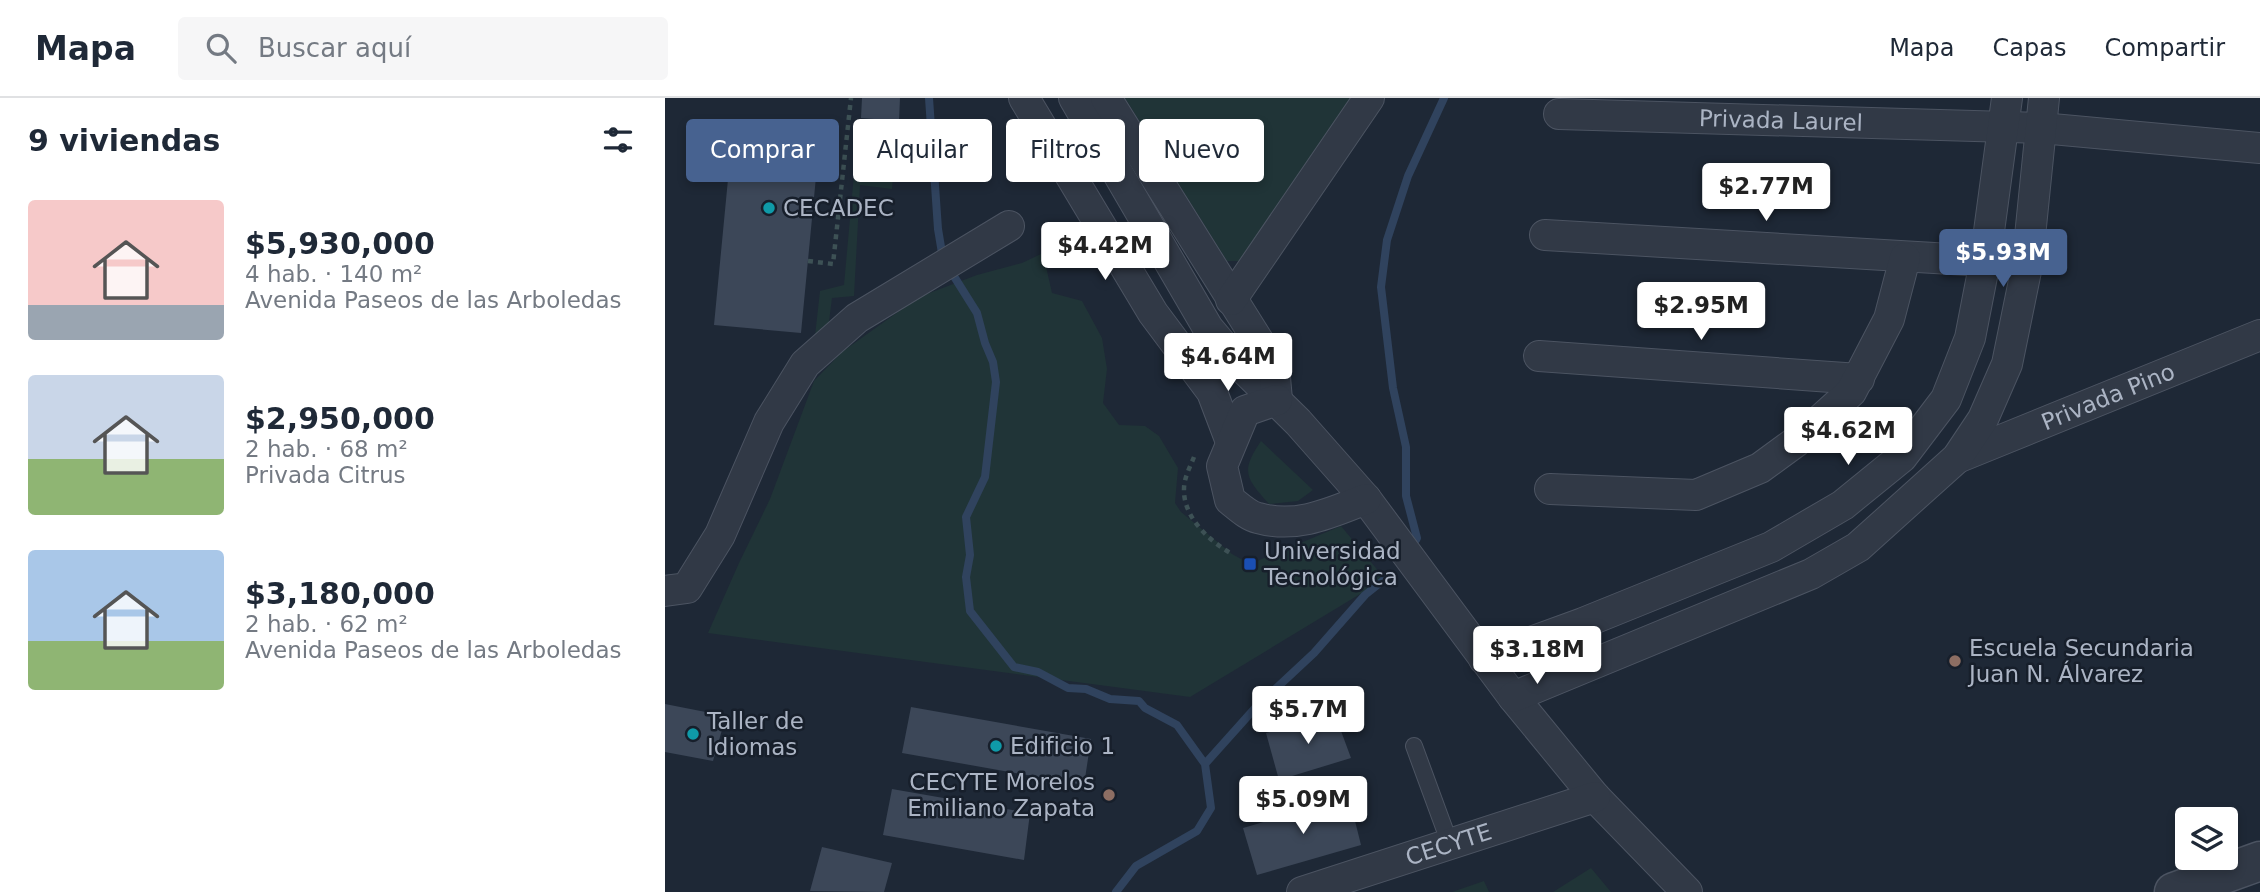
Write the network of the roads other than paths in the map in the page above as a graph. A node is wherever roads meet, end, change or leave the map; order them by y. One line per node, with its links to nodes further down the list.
1 (1024, 98): 21 (street)
2 (1075, 98): 20 (street)
3 (1106, 98): 16 (street)
4 (1369, 98): 16 (street)
5 (2007, 98): 8 (street)
6 (2044, 98): 9 (street)
7 (1559, 114): 8 (street, Privada Laurel)
8 (2003, 127): 9 (street, Privada Laurel); 14 (street)
9 (2041, 128): 10 (street); 15 (street)
10 (2260, 148)
11 (1009, 226): 25 (street)
12 (1545, 235): 13 (street)
13 (1905, 258): 14 (street); 19 (street)
14 (1985, 261): 15 (street); 26 (street)
15 (2027, 266): 22 (street)
16 (1231, 300): 20 (street)
17 (2260, 335): 22 (street, Privada Pino)
18 (1539, 356): 19 (street)
19 (1859, 379): 23 (street)
20 (1277, 400): 21 (street); 24 (street)
21 (1231, 442): 24 (street)
22 (1957, 458): 27 (street)
23 (1550, 489)
24 (1366, 499): 26 (street)
25 (665, 591)
26 (1484, 659): 27 (street)
27 (1513, 697): 29 (street)
28 (1414, 746): 30 (lane)
29 (1595, 797): 30 (street, CECYTE); 33 (street)
30 (1450, 844): 32 (street, CECYTE)
31 (2260, 861): 34 (street)
32 (1303, 892)
33 (1686, 892)
34 (2174, 892)

